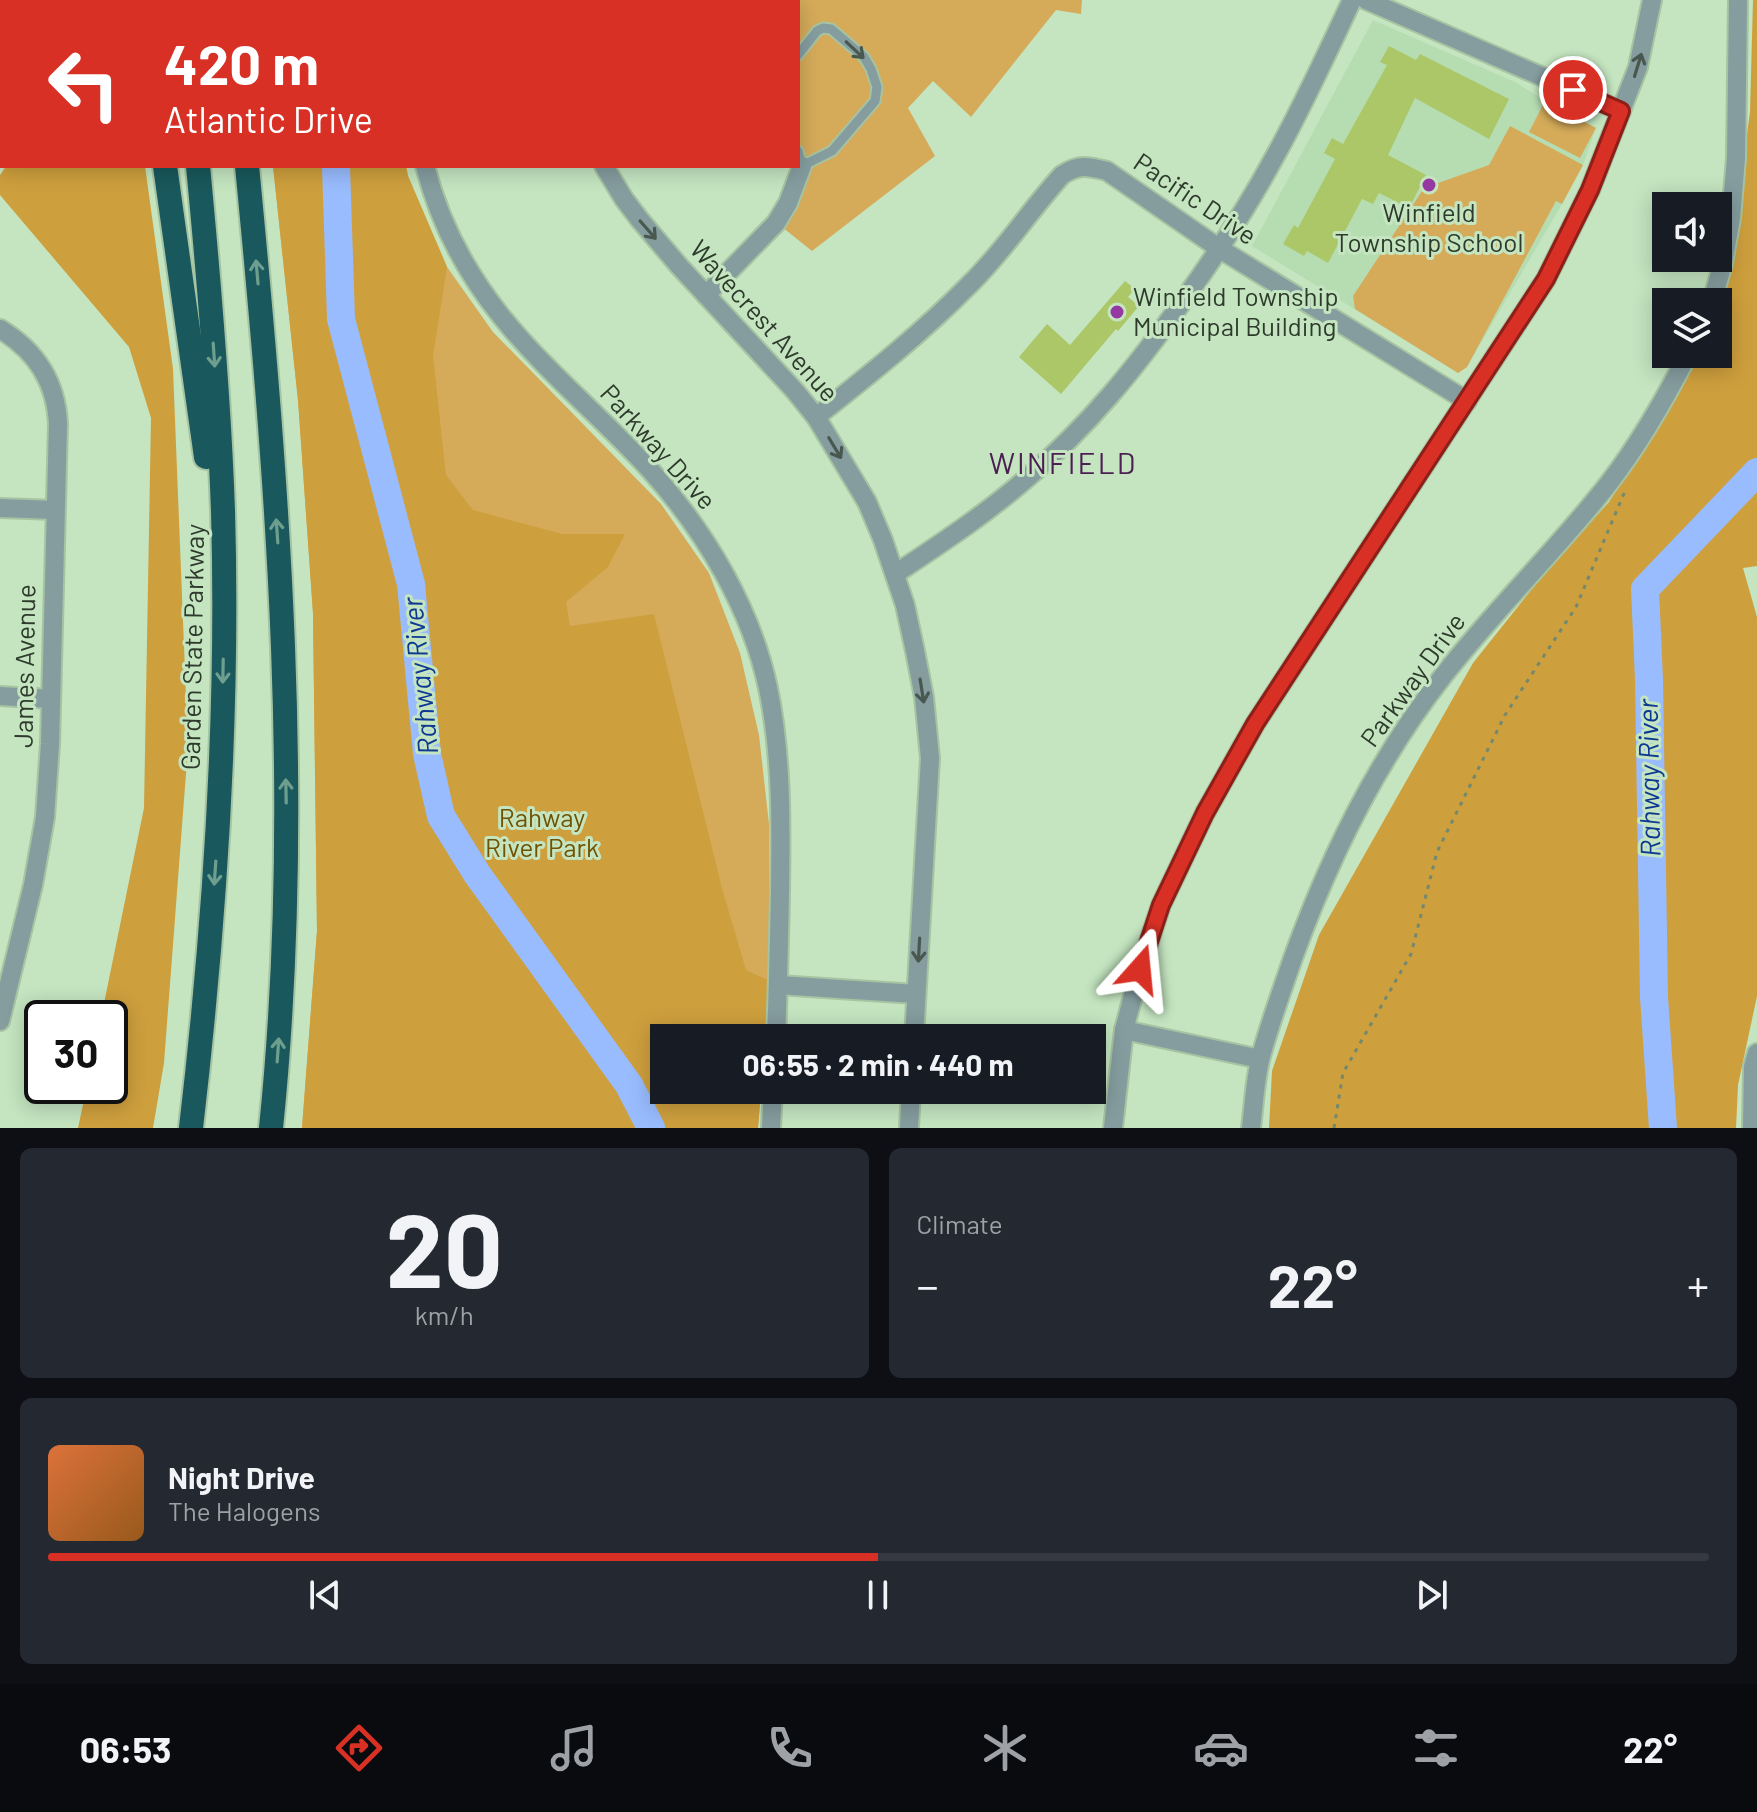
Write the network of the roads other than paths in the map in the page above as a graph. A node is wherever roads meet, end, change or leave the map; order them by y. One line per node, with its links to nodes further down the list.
1 (1352, 0): 14 (street)
2 (1366, 0): 6 (street)
3 (1652, 0): 6 (street, one-way to 3)
4 (1738, 0): 15 (street)
5 (800, 52): 7 (lane, one-way to 7)
6 (1621, 111): 19 (street)
7 (800, 158)
8 (165, 168): 24 (highway)
9 (198, 168): 24 (highway, Garden State Parkway, one-way to 24)
10 (247, 168): 38 (highway, one-way to 10)
11 (426, 168): 27 (street, Parkway Drive)
12 (605, 168): 16 (street, Wavecrest Avenue, one-way to 16)
13 (797, 168): 16 (street)
14 (1220, 249): 19 (street, Pacific Drive); 20 (street, Pacific Drive); 23 (street)
15 (1716, 288)
16 (706, 295): 20 (street, Wavecrest Avenue)
17 (0, 329): 22 (street, James Avenue)
18 (1681, 368): 34 (street, Parkway Drive)
19 (1467, 401): 32 (street)
20 (816, 417): 23 (street, Wavecrest Avenue, one-way to 23)
21 (0, 508): 22 (street)
22 (55, 510): 26 (street, James Avenue)
23 (895, 574): 28 (street, Wavecrest Avenue, one-way to 28)
24 (224, 626): 37 (highway, Garden State Parkway, one-way to 37)
25 (0, 696): 26 (street)
26 (51, 699): 29 (street, James Avenue)
27 (778, 985): 28 (street); 30 (street, Parkway Drive)
28 (916, 994): 31 (street, Wavecrest Avenue)
29 (0, 1021)
30 (777, 1024)
31 (915, 1024)
32 (1124, 1030): 34 (street); 41 (street)
33 (1757, 1053): 43 (street)
34 (1260, 1059): 42 (street, Parkway Drive)
35 (772, 1104): 39 (street)
36 (910, 1104): 40 (street)
37 (191, 1128)
38 (271, 1128)
39 (771, 1128)
40 (909, 1128)
41 (1113, 1128)
42 (1251, 1128)
43 (1752, 1128)

